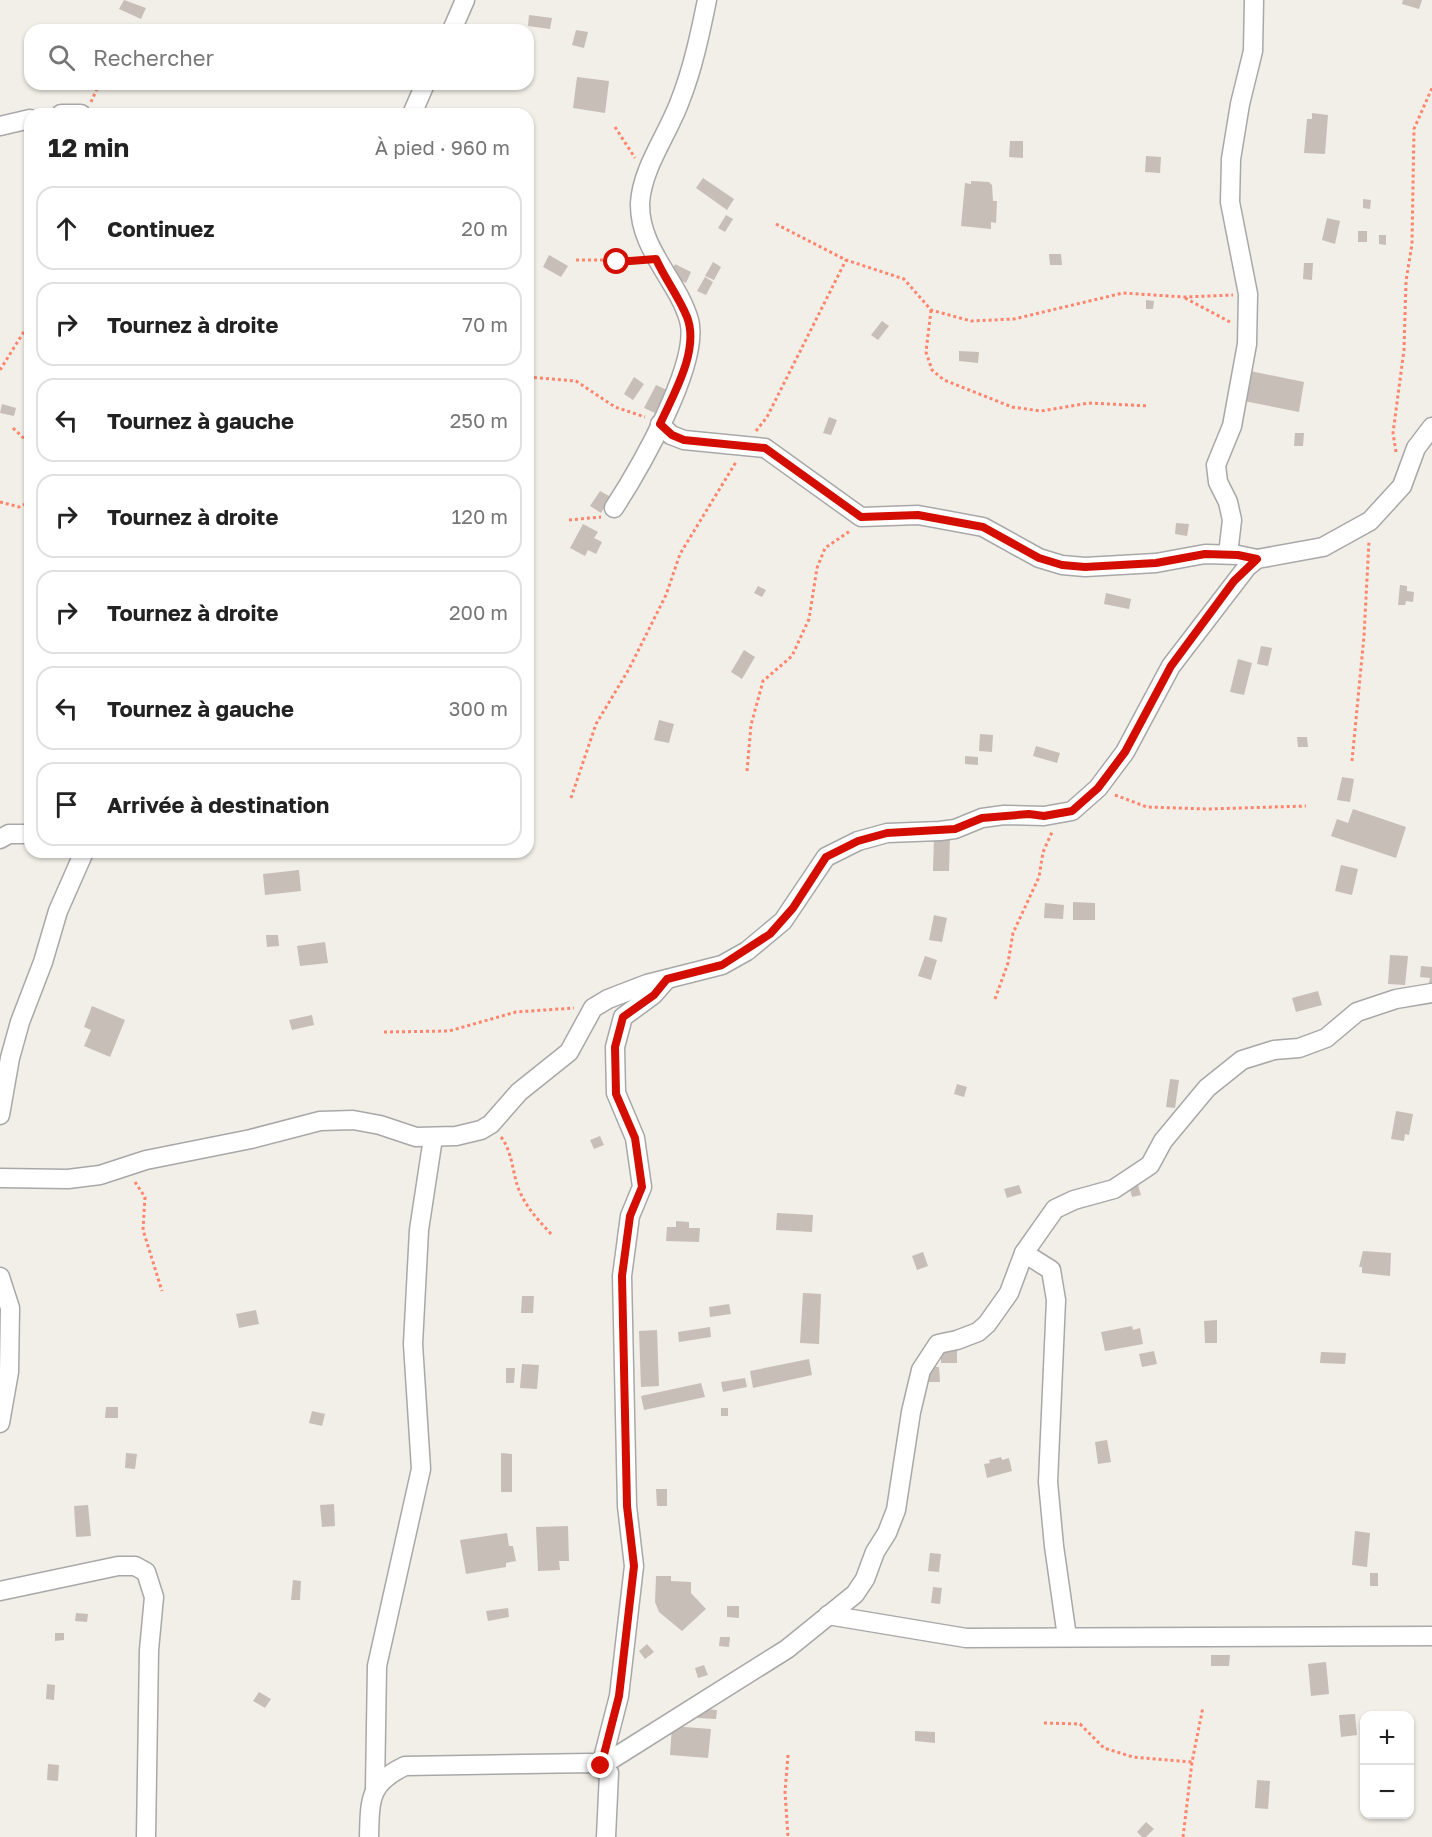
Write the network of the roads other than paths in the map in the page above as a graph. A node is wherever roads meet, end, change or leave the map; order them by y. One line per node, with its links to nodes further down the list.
1 (465, 0): 4 (street)
2 (707, 0): 9 (street)
3 (1254, 0): 12 (street)
4 (455, 24)
5 (422, 90): 6 (street)
6 (415, 108)
7 (24, 120): 8 (street)
8 (0, 126)
9 (660, 424): 11 (street); 12 (street)
10 (1432, 427): 13 (street)
11 (614, 508)
12 (1228, 554): 13 (street)
13 (1257, 559): 17 (street)
14 (24, 834): 15 (street)
15 (0, 839)
16 (78, 858): 19 (street)
17 (667, 979): 20 (street); 29 (street)
18 (1432, 993): 22 (street)
19 (0, 1115)
20 (433, 1138): 21 (street); 30 (street)
21 (0, 1178)
22 (1024, 1253): 26 (street); 28 (street)
23 (0, 1277): 24 (street)
24 (0, 1423)
25 (0, 1591): 31 (street)
26 (828, 1615): 28 (street); 29 (street)
27 (1432, 1636): 28 (street)
28 (1067, 1637)
29 (601, 1766): 30 (street); 33 (street)
30 (375, 1789): 32 (street)
31 (146, 1837)
32 (369, 1837)
33 (606, 1837)

